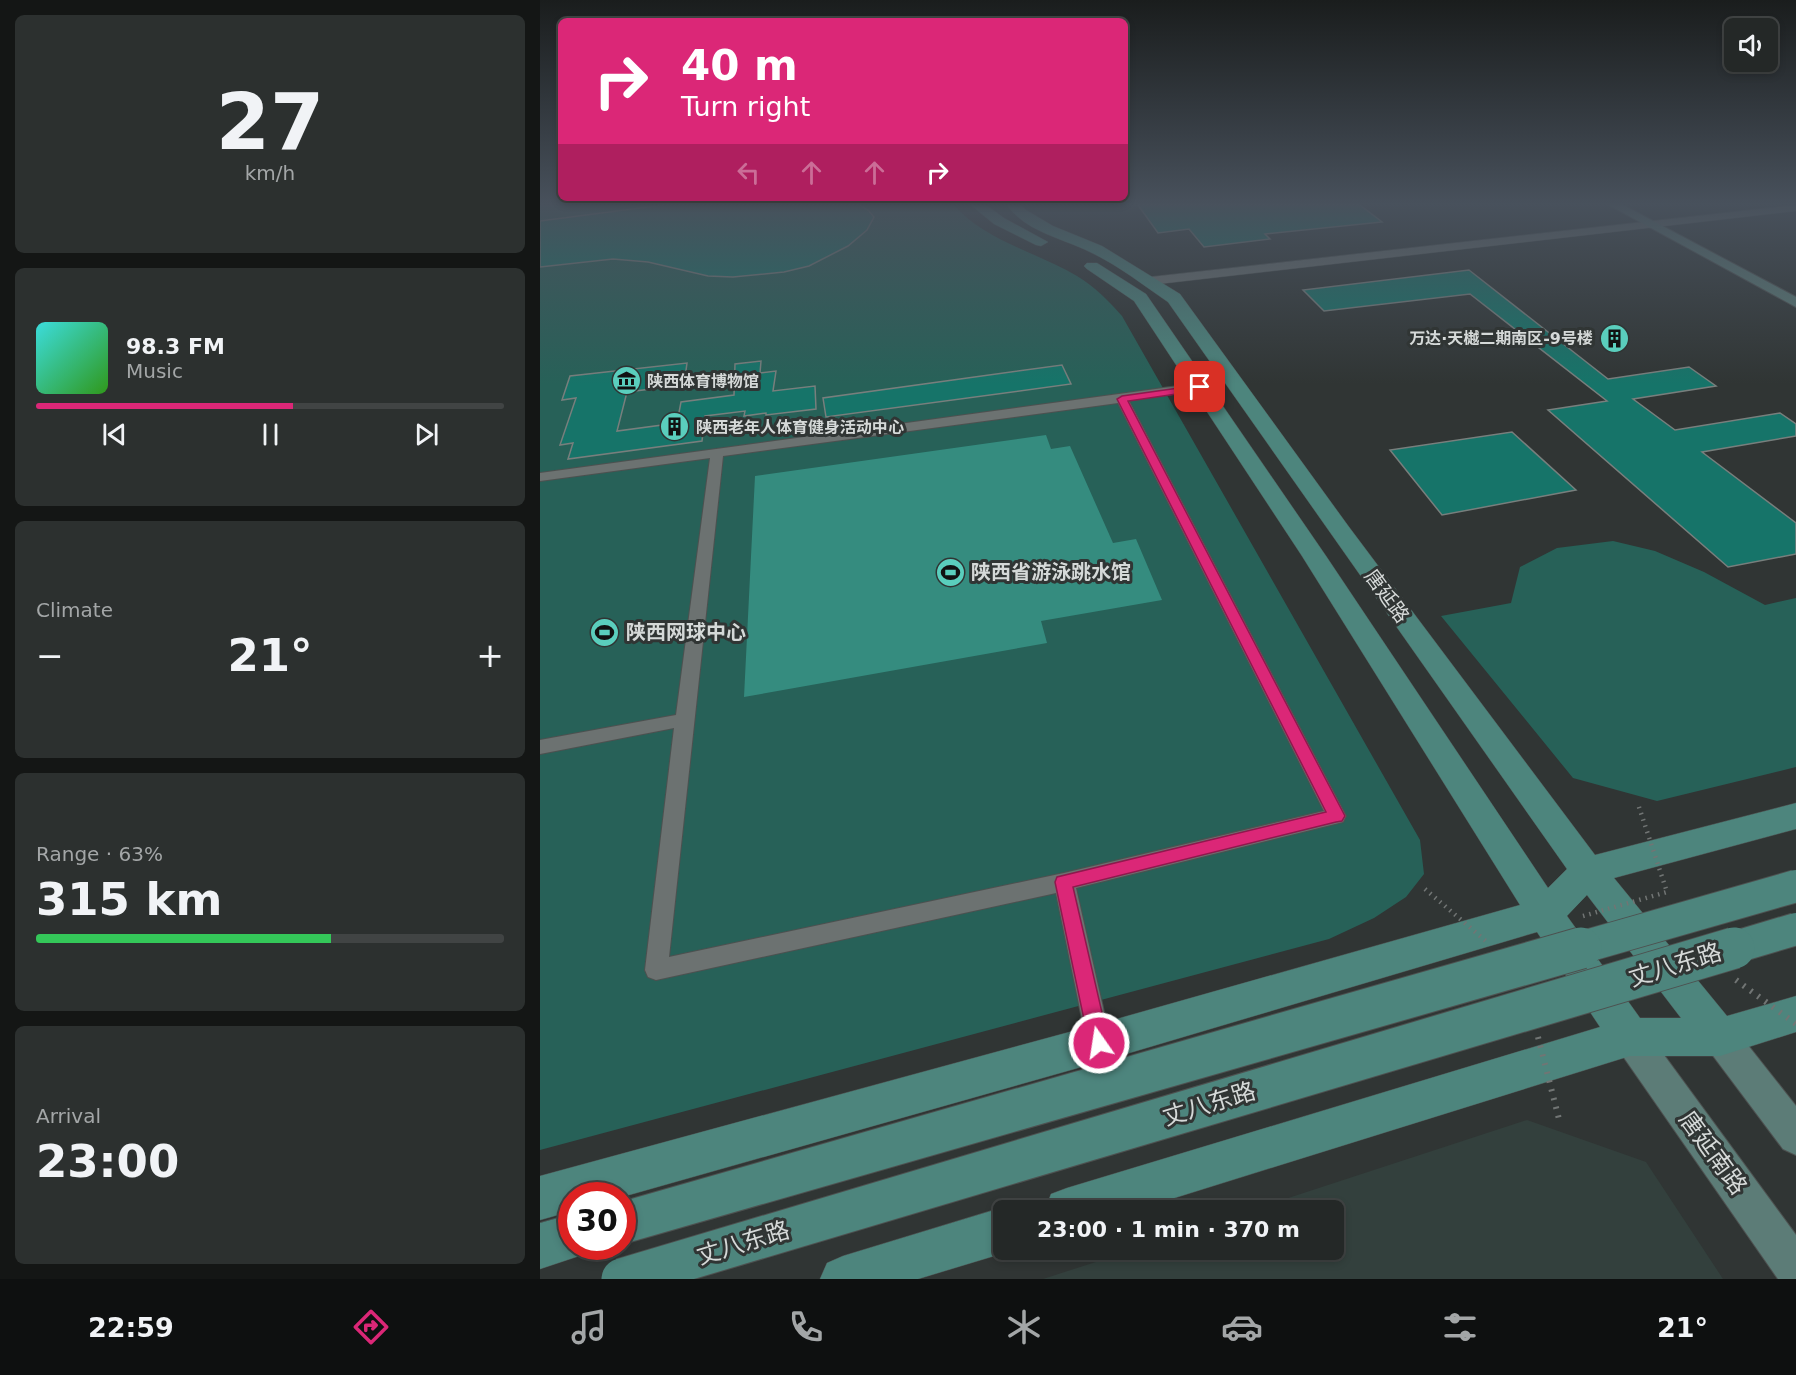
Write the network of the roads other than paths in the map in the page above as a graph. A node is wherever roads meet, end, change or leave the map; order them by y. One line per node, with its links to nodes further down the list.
1 (1089, 265): 9 (main road, 唐延路)
2 (1123, 265): 6 (main road, 唐延路)
3 (1317, 265): 6 (street)
4 (1729, 265): 8 (main road)
5 (1737, 265): 7 (main road)
6 (1154, 283): 18 (main road, 唐延路)
7 (1796, 295)
8 (1796, 303)
9 (1200, 387): 10 (street); 21 (main road, 唐延路)
10 (1122, 399): 11 (street); 19 (street)
11 (717, 453): 12 (street); 13 (street)
12 (540, 477)
13 (684, 720): 14 (street); 19 (street)
14 (540, 747)
15 (1796, 816): 17 (main road)
16 (1796, 825): 17 (main road)
17 (1755, 827): 18 (main road)
18 (1588, 871): 21 (main road); 25 (main road, 唐延路)
19 (1064, 882): 26 (street)
20 (1796, 886): 30 (main road, 丈八东路, bridge)
21 (1561, 916): 24 (main road, 唐延路); 26 (main road)
22 (1796, 929): 35 (main road, 丈八东路, bridge)
23 (1796, 1014): 25 (main road)
24 (1630, 1037): 25 (main road); 29 (main road); 34 (main road, 唐延南路)
25 (1720, 1037): 27 (main road)
26 (1099, 1043): 28 (main road)
27 (1796, 1136)
28 (540, 1198)
29 (1100, 1200)
30 (636, 1219)
31 (993, 1233): 36 (main road)
32 (558, 1241): 33 (main road)
33 (540, 1246)
34 (1796, 1269)
35 (622, 1279)
36 (843, 1279)

